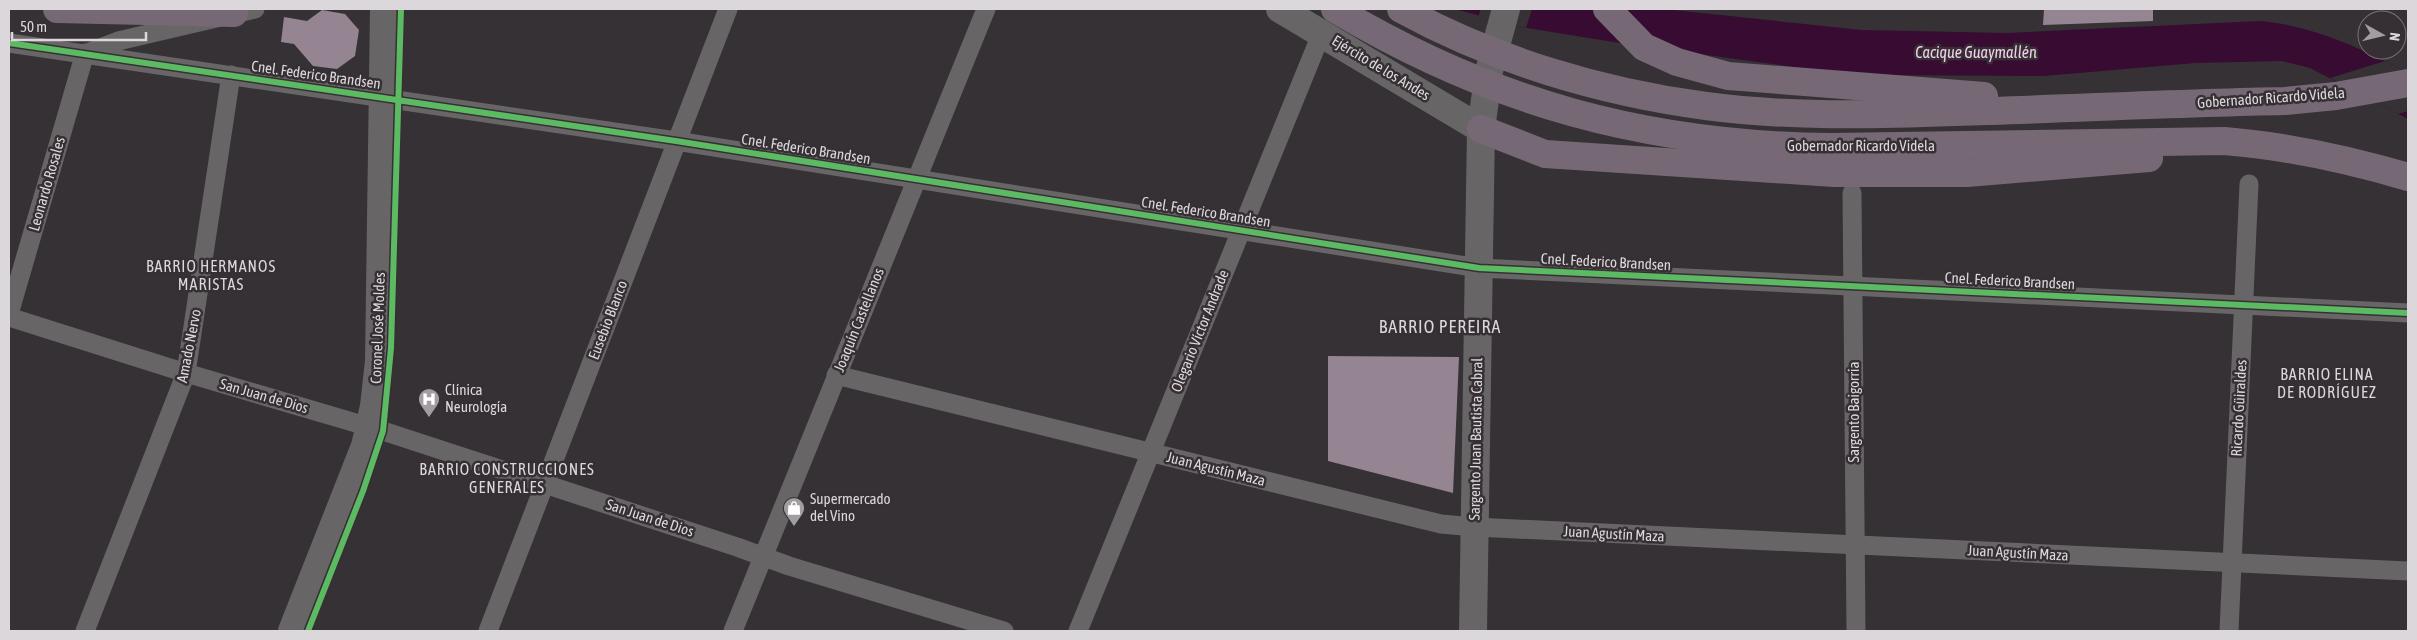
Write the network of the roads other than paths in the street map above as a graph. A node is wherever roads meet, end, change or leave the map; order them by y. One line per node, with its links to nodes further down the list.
1 (57, 9): 9 (highway)
2 (384, 9): 16 (street, Coronel José Moldes)
3 (728, 9): 19 (street, Eusebio Blanco)
4 (986, 9): 22 (street, Joaquín Castellanos)
5 (1280, 9): 11 (street, Ejército de los Andes)
6 (1335, 9): 20 (highway, Gobernador Ricardo Videla)
7 (1401, 9): 17 (highway, Gobernador Ricardo Videla)
8 (1607, 9): 17 (highway)
9 (245, 11): 13 (street)
10 (1503, 16): 18 (street, Sargento Juan Bautista Cabral)
11 (1322, 32): 18 (street, Ejército de los Andes); 25 (street, Olegario Víctor Andrade)
12 (9, 43): 13 (street, Cnel. Federico Brandsen)
13 (85, 54): 14 (street, Cnel. Federico Brandsen); 30 (street, Leonardo Rosales)
14 (231, 75): 16 (street, Cnel. Federico Brandsen); 31 (street, Amado Nervo)
15 (2408, 83): 17 (highway, Gobernador Ricardo Videla)
16 (383, 97): 19 (street, Cnel. Federico Brandsen); 33 (street, Coronel José Moldes)
17 (2130, 107)
18 (1482, 129): 20 (highway); 26 (street, Sargento Juan Bautista Cabral)
19 (676, 141): 22 (street, Cnel. Federico Brandsen); 35 (street, Eusebio Blanco)
20 (2276, 145): 21 (highway, Gobernador Ricardo Videla)
21 (2408, 176)
22 (915, 179): 25 (street, Cnel. Federico Brandsen); 32 (street, Joaquín Castellanos)
23 (2250, 184): 28 (street, Ricardo Güiraldes)
24 (1852, 193): 27 (street, Sargento Baigorria)
25 (1241, 230): 26 (street, Cnel. Federico Brandsen); 34 (street, Olegario Víctor Andrade)
26 (1479, 268): 27 (street, Cnel. Federico Brandsen); 36 (street, Sargento Juan Bautista Cabral)
27 (1853, 286): 28 (street, Cnel. Federico Brandsen); 37 (street, Sargento Baigorria)
28 (2244, 304): 29 (street, Cnel. Federico Brandsen); 39 (street, Ricardo Güiraldes)
29 (2408, 313)
30 (9, 316): 31 (street, San Juan de Dios)
31 (186, 373): 33 (street, San Juan de Dios); 41 (street, Amado Nervo)
32 (836, 375): 34 (street, Juan Agustín Maza); 38 (street, Joaquín Castellanos)
33 (370, 427): 35 (street, San Juan de Dios); 42 (street, Coronel José Moldes)
34 (1150, 453): 36 (street, Juan Agustín Maza); 46 (street, Olegario Víctor Andrade)
35 (546, 485): 38 (street, San Juan de Dios); 43 (street, Eusebio Blanco)
36 (1475, 527): 37 (street, Juan Agustín Maza); 47 (street, Sargento Juan Bautista Cabral)
37 (1855, 545): 39 (street, Juan Agustín Maza); 48 (street, Sargento Baigorria)
38 (764, 556): 44 (street, Joaquín Castellanos); 45 (street, San Juan de Dios)
39 (2232, 563): 40 (street, Juan Agustín Maza); 49 (street, Ricardo Güiraldes)
40 (2408, 571)
41 (84, 631)
42 (292, 631)
43 (488, 631)
44 (733, 631)
45 (1004, 631)
46 (1078, 631)
47 (1474, 631)
48 (1856, 631)
49 (2229, 631)

